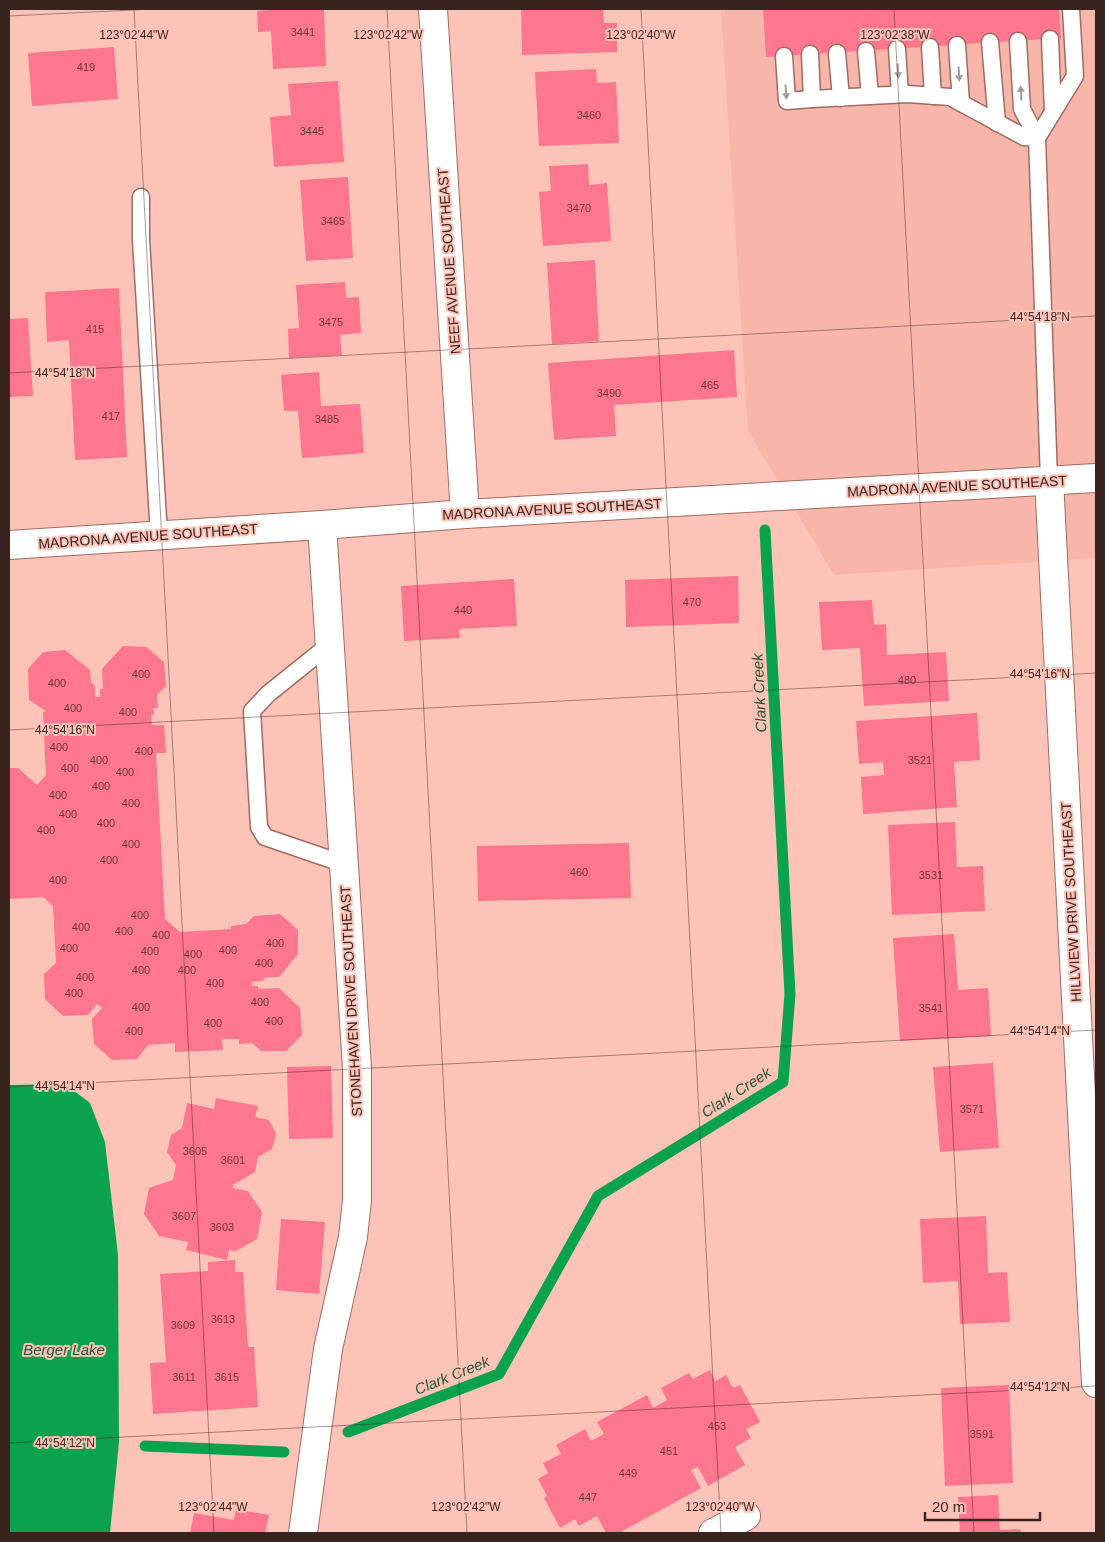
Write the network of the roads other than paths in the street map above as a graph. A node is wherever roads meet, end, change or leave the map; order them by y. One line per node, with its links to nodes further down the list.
1 (433, 9): 25 (street, NEEF AVENUE SOUTHEAST)
2 (1071, 9): 19 (lane)
3 (1050, 39): 19 (lane)
4 (1018, 41): 21 (lane, one-way to 4)
5 (990, 42): 20 (lane)
6 (957, 45): 18 (lane, one-way to 18)
7 (930, 47): 15 (lane)
8 (897, 48): 13 (lane, one-way to 13)
9 (866, 51): 14 (lane)
10 (837, 53): 16 (lane)
11 (810, 54): 17 (lane)
12 (784, 56): 17 (lane, one-way to 17)
13 (900, 94): 14 (lane); 15 (lane)
14 (870, 96): 16 (lane)
15 (933, 96): 18 (lane)
16 (841, 98): 17 (lane)
17 (812, 99)
18 (961, 103): 20 (lane)
19 (1053, 112): 21 (lane)
20 (996, 123): 21 (lane)
21 (1037, 138): 24 (lane)
22 (141, 197): 27 (lane)
23 (1096, 478): 24 (street, MADRONA AVENUE SOUTHEAST)
24 (1050, 480): 25 (street, MADRONA AVENUE SOUTHEAST); 31 (street, HILLVIEW DRIVE SOUTHEAST)
25 (465, 514): 26 (street, MADRONA AVENUE SOUTHEAST)
26 (322, 525): 27 (street, MADRONA AVENUE SOUTHEAST); 29 (street, STONEHAVEN DRIVE SOUTHEAST)
27 (159, 535): 28 (street, MADRONA AVENUE SOUTHEAST)
28 (9, 545)
29 (329, 645): 30 (street, STONEHAVEN DRIVE SOUTHEAST); 30 (lane)
30 (344, 864): 33 (street, STONEHAVEN DRIVE SOUTHEAST)
31 (1096, 1383)
32 (746, 1516): 34 (street)
33 (303, 1533)
34 (713, 1533)

